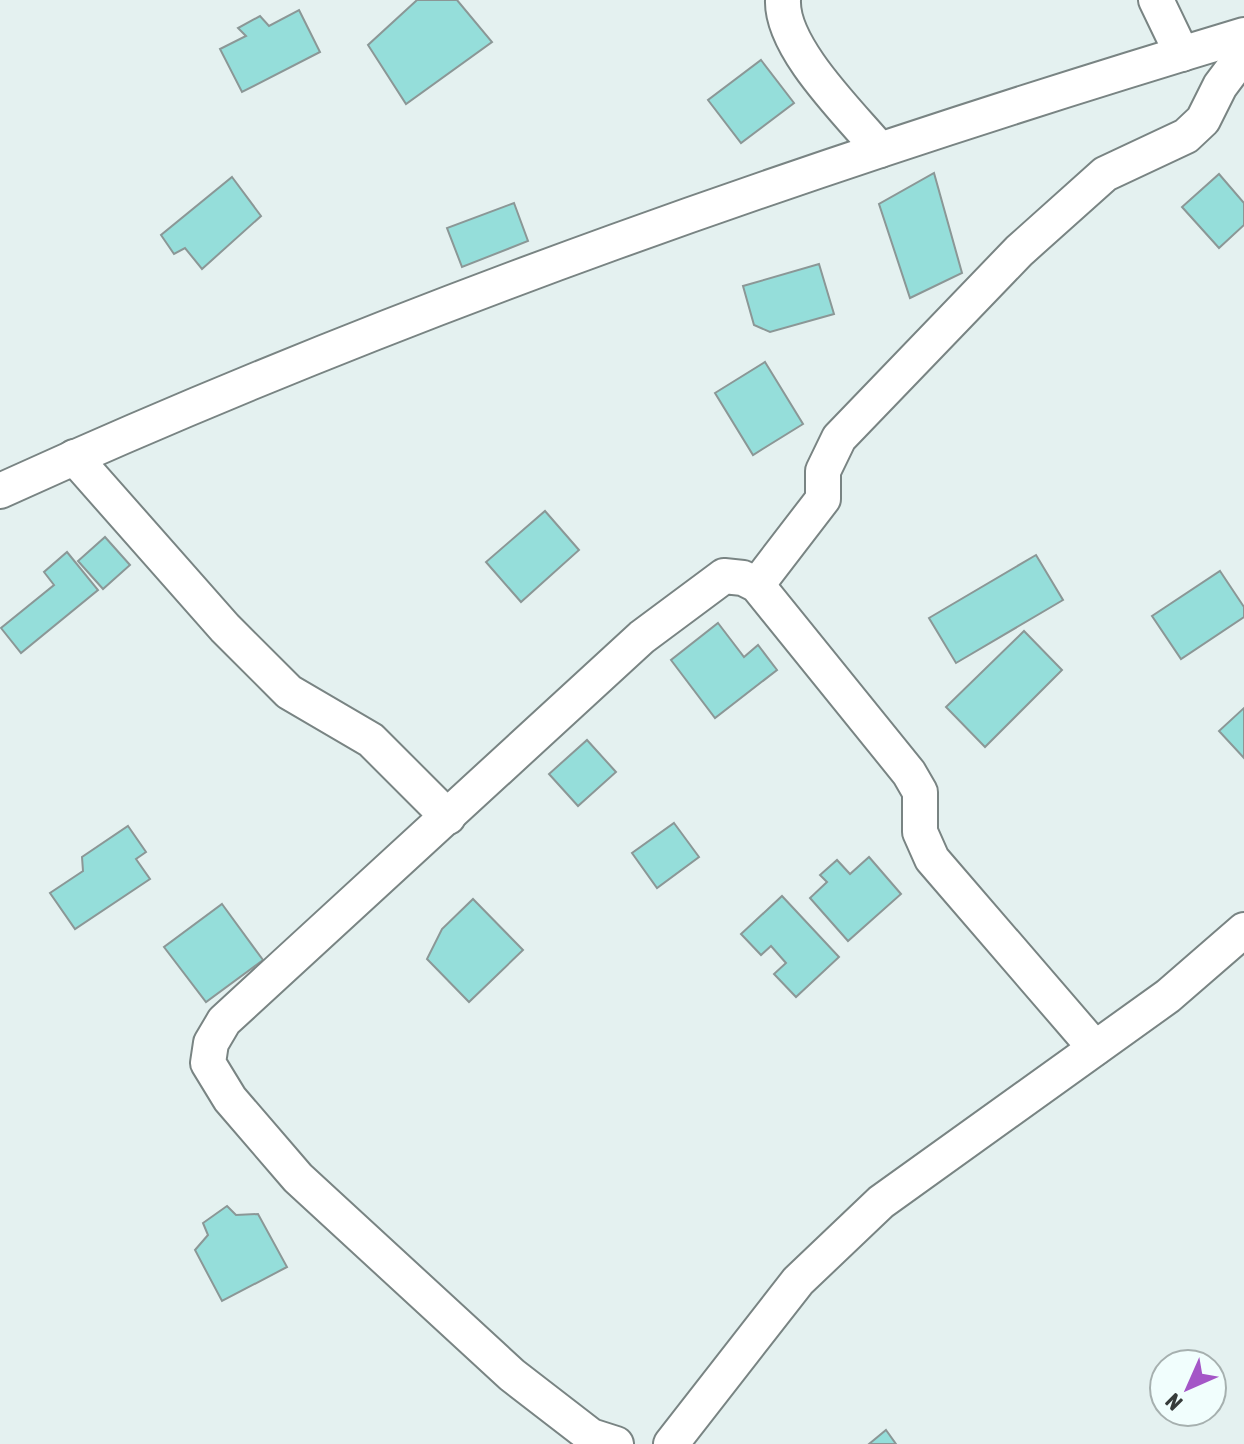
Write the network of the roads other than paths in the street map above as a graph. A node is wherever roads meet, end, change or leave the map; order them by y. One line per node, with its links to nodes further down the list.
1 (783, 0): 6 (street)
2 (1156, 0): 4 (street)
3 (1244, 35): 4 (street)
4 (1182, 54): 6 (street)
5 (1244, 54): 9 (street)
6 (880, 150): 7 (street)
7 (74, 457): 8 (street); 10 (street)
8 (0, 491)
9 (757, 585): 10 (street); 12 (street)
10 (448, 817): 13 (street)
11 (1244, 930): 12 (street)
12 (1095, 1048): 14 (street)
13 (616, 1444)
14 (671, 1444)

